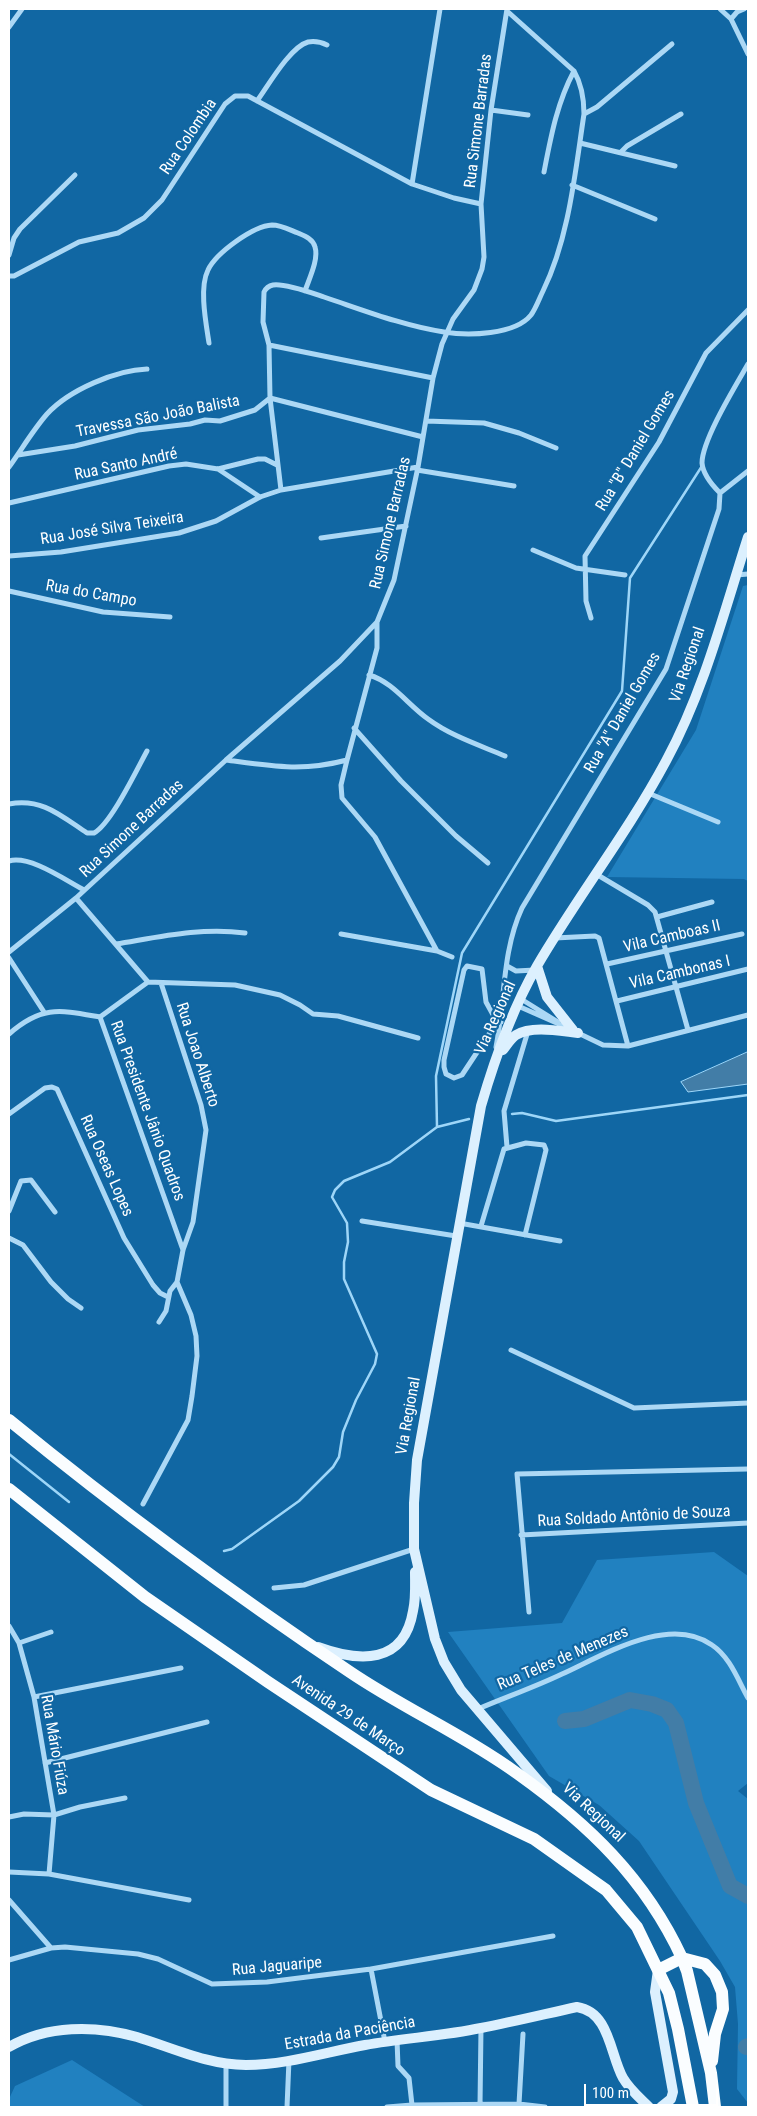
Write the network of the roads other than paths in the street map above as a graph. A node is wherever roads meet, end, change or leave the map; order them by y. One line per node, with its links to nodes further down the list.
1 (22, 9): 7 (street)
2 (440, 9): 22 (street)
3 (720, 9): 6 (street)
4 (744, 9): 6 (street)
5 (507, 10): 11 (street); 13 (street, Rua Simone Barradas)
6 (731, 18): 10 (street)
7 (9, 27)
8 (672, 44): 14 (street)
9 (327, 45): 12 (street)
10 (748, 54)
11 (574, 70): 14 (street); 20 (street)
12 (257, 101): 22 (street, Rua Colombia); 27 (street, Rua Colombia)
13 (491, 110): 16 (street); 24 (street, Rua Simone Barradas)
14 (584, 114): 17 (street)
15 (681, 114): 18 (street)
16 (528, 115)
17 (580, 143): 18 (street); 23 (street)
18 (621, 152): 19 (street)
19 (675, 166)
20 (544, 172)
21 (75, 175): 26 (street)
22 (412, 184): 24 (street, Rua Colombia)
23 (572, 185): 25 (street); 30 (street)
24 (481, 204): 30 (street, Rua Simone Barradas)
25 (655, 218)
26 (9, 255)
27 (9, 276)
28 (305, 292): 30 (street); 31 (street); 32 (street)
29 (748, 310): 56 (street, Rua "B" Daniel Gomes)
30 (446, 333): 35 (street, Rua Simone Barradas)
31 (209, 343)
32 (269, 346): 35 (street); 36 (street)
33 (748, 364): 48 (street)
34 (147, 369): 40 (street)
35 (432, 378): 37 (street, Rua Simone Barradas)
36 (270, 398): 38 (street); 40 (street, Travessa São João Balista); 41 (street)
37 (426, 421): 38 (street, Rua Simone Barradas); 39 (street)
38 (423, 437): 44 (street, Rua Simone Barradas)
39 (556, 448)
40 (18, 455): 42 (street)
41 (277, 465): 43 (street, Rua Santo André); 47 (street)
42 (9, 467)
43 (218, 469): 49 (street); 50 (street, Rua Santo André)
44 (418, 469): 46 (street, Rua José Silva Teixeira); 47 (street, Rua José Silva Teixeira); 51 (street, Rua Simone Barradas)
45 (748, 471): 48 (street)
46 (514, 486)
47 (281, 490): 49 (street, Rua José Silva Teixeira)
48 (720, 493): 91 (street, Rua "A" Daniel Gomes)
49 (260, 497): 55 (street, Rua José Silva Teixeira)
50 (9, 502)
51 (406, 526): 53 (street); 63 (street, Rua Simone Barradas)
52 (748, 537): 59 (main road, Via Regional)
53 (321, 538)
54 (533, 550): 56 (street)
55 (9, 556)
56 (584, 570): 58 (street); 62 (street, Rua "B" Daniel Gomes)
57 (748, 574): 59 (street)
58 (625, 575)
59 (736, 576): 70 (main road, Via Regional)
60 (9, 591): 61 (street, Rua do Campo)
61 (170, 617)
62 (591, 618)
63 (377, 622): 64 (street); 68 (street, Rua Simone Barradas)
64 (369, 675): 65 (street); 67 (street)
65 (354, 728): 69 (street); 74 (street)
66 (147, 750): 71 (street)
67 (505, 756)
68 (226, 760): 69 (street); 76 (street, Rua Simone Barradas)
69 (347, 760): 85 (street)
70 (647, 793): 72 (street); 75 (main road, Via Regional)
71 (9, 804)
72 (718, 822)
73 (9, 861): 76 (street)
74 (488, 863)
75 (596, 874): 79 (street); 83 (main road, Via Regional)
76 (84, 890): 77 (street, Rua Simone Barradas)
77 (76, 898): 84 (street); 87 (street, Rua Simone Barradas)
78 (712, 902): 79 (street)
79 (656, 915): 86 (street)
80 (245, 933): 84 (street)
81 (342, 934): 85 (street)
82 (742, 934): 86 (street, Vila Camboas II)
83 (555, 938): 90 (street); 92 (main road, Via Regional)
84 (116, 944): 94 (street)
85 (437, 951): 88 (street)
86 (666, 951): 90 (street, Vila Camboas II); 96 (street)
87 (9, 952)
88 (452, 957)
89 (9, 958): 99 (street)
90 (607, 964): 97 (street)
91 (507, 966): 92 (street); 102 (street, Rua "A" Daniel Gomes)
92 (536, 968): 98 (main road, Via Regional); 105 (main road)
93 (748, 969): 96 (street, Vila Cambonas I)
94 (148, 982): 95 (street); 101 (street)
95 (161, 983): 107 (street); 121 (street, Rua Joao Alberto)
96 (675, 986): 97 (street, Vila Cambonas I); 103 (street)
97 (617, 1001): 108 (street)
98 (519, 1002): 105 (street); 109 (main road, Via Regional)
99 (44, 1012): 101 (street, Rua Presidente Jânio Quadros); 106 (street)
100 (748, 1015): 103 (street)
101 (100, 1017): 121 (street, Rua Presidente Jânio Quadros)
102 (499, 1022): 102 (street); 109 (street, Rua "A" Daniel Gomes)
103 (688, 1030): 108 (street)
104 (528, 1031): 105 (main road); 109 (main road); 111 (street)
105 (575, 1032): 108 (street)
106 (9, 1034)
107 (418, 1038)
108 (628, 1046)
109 (494, 1061): 115 (main road, Via Regional)
110 (9, 1114): 123 (street, Rua Oseas Lopes)
111 (506, 1147): 116 (street); 117 (street)
112 (9, 1211): 113 (street)
113 (55, 1212)
114 (362, 1220): 118 (street)
115 (459, 1222): 116 (street); 118 (main road, Via Regional)
116 (481, 1226): 117 (street)
117 (525, 1235): 120 (street)
118 (456, 1236): 134 (main road, Via Regional)
119 (9, 1238): 124 (street)
120 (560, 1241)
121 (183, 1250): 122 (street, Rua Joao Alberto)
122 (177, 1282): 123 (street); 131 (street)
123 (168, 1296): 125 (street)
124 (81, 1308)
125 (159, 1322)
126 (511, 1350): 127 (street)
127 (748, 1403)
128 (9, 1420): 139 (main road)
129 (748, 1469): 133 (street)
130 (9, 1489): 160 (main road, Avenida 29 de Março)
131 (143, 1504)
132 (748, 1523): 133 (street, Rua Soldado Antônio de Souza)
133 (521, 1535): 136 (street)
134 (414, 1554): 135 (street); 139 (main road, Via Regional); 144 (main road, Via Regional)
135 (274, 1588)
136 (529, 1612)
137 (9, 1626): 140 (street, Rua Mário Fiúza)
138 (51, 1632): 140 (street)
139 (306, 1642): 148 (main road)
140 (19, 1643): 142 (street, Rua Mário Fiúza)
141 (181, 1668): 142 (street)
142 (34, 1697): 146 (street, Rua Mário Fiúza)
143 (748, 1698): 144 (street, Rua Teles de Menezes)
144 (478, 1709): 148 (main road, Via Regional)
145 (206, 1722): 146 (street)
146 (45, 1763): 149 (street, Rua Mário Fiúza)
147 (125, 1798): 149 (street)
148 (564, 1810): 157 (main road, Via Regional)
149 (54, 1815): 150 (street); 152 (street, Rua Mário Fiúza)
150 (9, 1817)
151 (9, 1872): 152 (street)
152 (49, 1874): 154 (street)
153 (9, 1900): 156 (street)
154 (189, 1900)
155 (554, 1936): 159 (street, Rua Jaguaripe)
156 (51, 1948): 158 (street, Rua Jaguaripe); 159 (street, Rua Jaguaripe)
157 (682, 1958): 160 (main road); 168 (main road, Via Regional); 168 (main road)
158 (9, 1960)
159 (371, 1969): 164 (street)
160 (658, 1970): 177 (main road); 178 (main road)
161 (480, 2028): 163 (main road, Estrada da Paciência); 171 (street); 176 (main road, Estrada da Paciência)
162 (523, 2034): 169 (street)
163 (397, 2040): 164 (main road, Estrada da Paciência); 170 (street)
164 (385, 2042): 166 (main road, Estrada da Paciência)
165 (9, 2047): 167 (main road, Estrada da Paciência)
166 (289, 2059): 167 (main road, Estrada da Paciência); 173 (street)
167 (226, 2064): 172 (street)
168 (711, 2073): 179 (main road, Via Regional)
169 (519, 2104): 171 (street); 175 (street)
170 (412, 2105): 171 (street); 174 (street)
171 (480, 2105)
172 (226, 2107)
173 (287, 2107)
174 (387, 2107)
175 (545, 2107)
176 (650, 2107)
177 (661, 2107)
178 (693, 2107)
179 (715, 2107)

